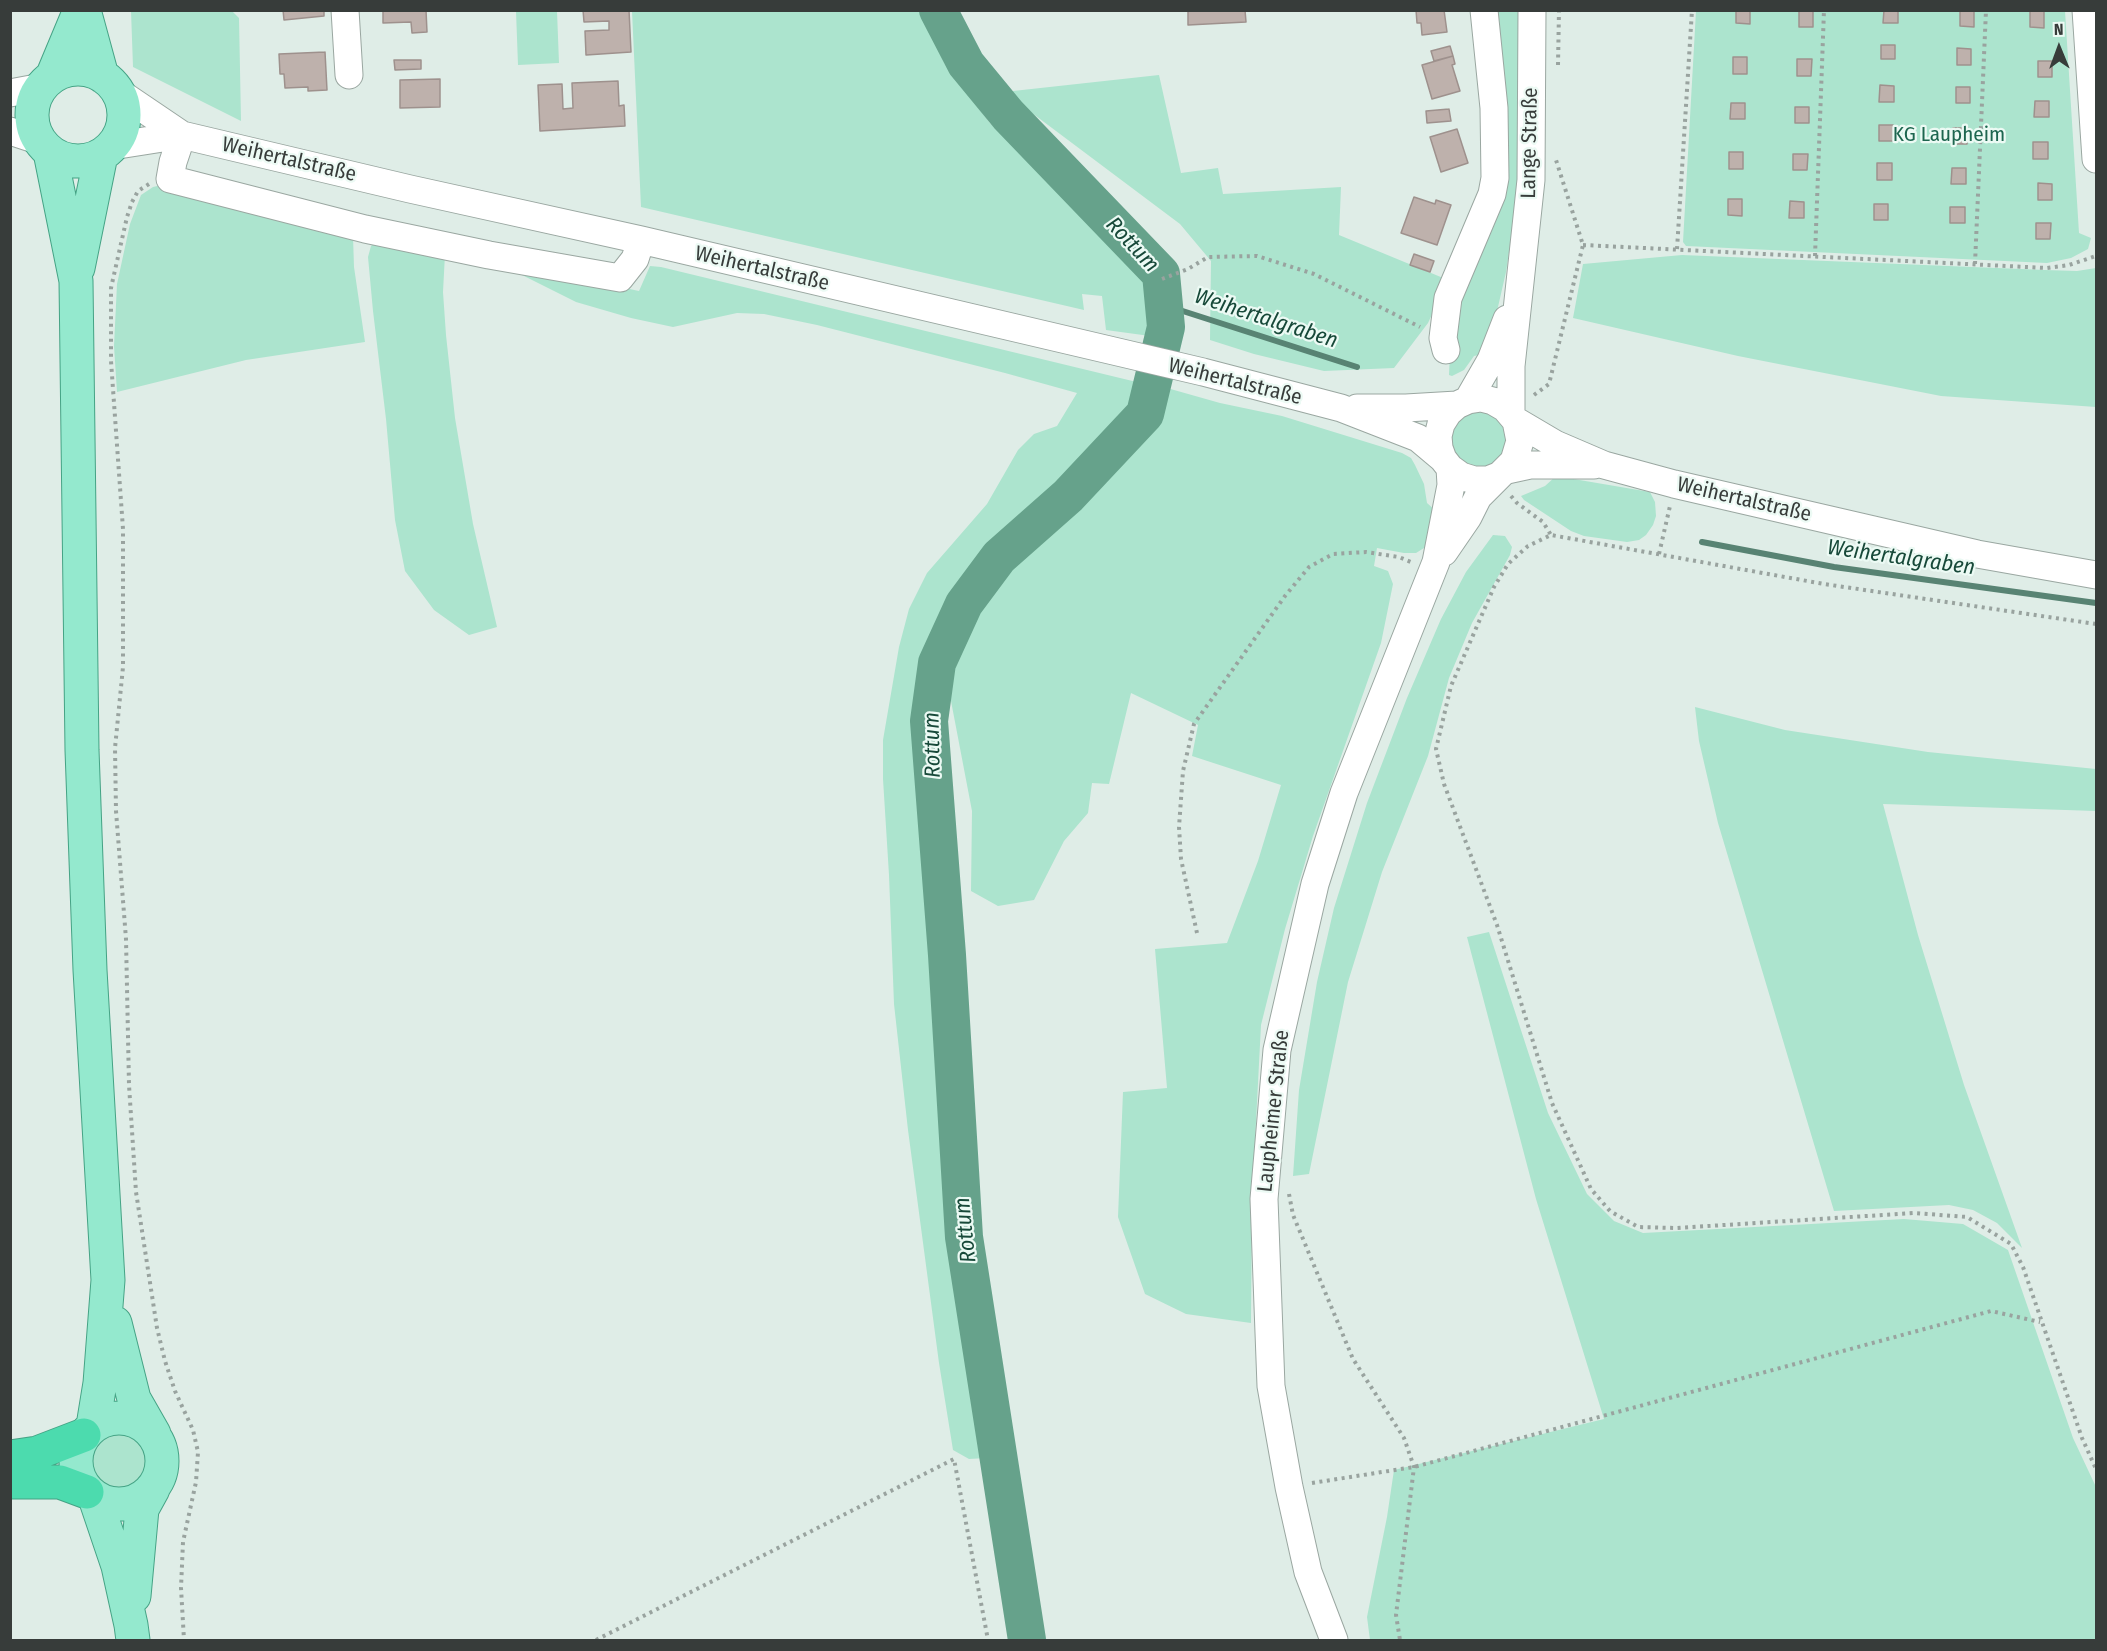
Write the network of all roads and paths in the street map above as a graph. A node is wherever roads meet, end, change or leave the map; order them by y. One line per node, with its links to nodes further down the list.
1 (82, 10): 10 (main road); 11 (main road)
2 (345, 10): 9 (street)
3 (1484, 10): 27 (street)
4 (1532, 10): 24 (street, Lange Straße)
5 (1692, 10): 20 (path)
6 (1824, 10): 21 (path)
7 (1986, 10): 23 (path)
8 (2086, 10): 16 (street)
9 (349, 75)
10 (110, 84): 11 (main road); 12 (street, Weihertalstraße); 14 (main road)
11 (35, 86): 13 (main road)
12 (182, 135): 14 (street, Weihertalstraße); 17 (street); 18 (street, Weihertalstraße)
13 (33, 141): 14 (main road); 26 (main road)
14 (107, 150): 26 (main road)
15 (1555, 156): 19 (path)
16 (2097, 159)
17 (170, 179): 18 (street); 54 (path)
18 (641, 240): 29 (street, Weihertalstraße)
19 (1583, 245): 20 (path); 30 (path)
20 (1677, 249): 21 (path)
21 (1815, 256): 23 (path)
22 (2097, 256): 23 (path)
23 (1975, 264)
24 (1520, 275): 28 (street, Lange Straße); 30 (street, Lange Straße)
25 (1162, 279): 27 (path)
26 (75, 281): 42 (main road)
27 (1444, 344)
28 (1463, 402): 29 (street, Weihertalstraße); 30 (street); 31 (street)
29 (1341, 408): 31 (street, Weihertalstraße)
30 (1519, 412): 32 (street, Weihertalstraße); 33 (street)
31 (1446, 464): 33 (street); 37 (street, Laupheimer Straße)
32 (1604, 465): 33 (street, Weihertalstraße); 34 (street, Weihertalstraße)
33 (1505, 480): 35 (path); 37 (street, Laupheimer Straße)
34 (1674, 484): 36 (path); 38 (street, Weihertalstraße)
35 (1551, 535): 36 (path); 43 (path)
36 (1659, 554): 39 (path)
37 (1434, 567): 40 (path); 57 (street, Laupheimer Straße)
38 (2097, 575)
39 (2097, 624)
40 (1197, 933)
41 (1288, 1187): 47 (path)
42 (108, 1280): 44 (main road); 45 (main road)
43 (2041, 1322): 47 (path); 48 (path)
44 (88, 1431): 45 (main road); 46 (highway); 52 (main road)
45 (155, 1436): 51 (main road)
46 (10, 1457)
47 (1414, 1467): 49 (path); 58 (path)
48 (2097, 1469)
49 (1331, 1479)
50 (10, 1482): 52 (highway)
51 (153, 1489): 52 (main road); 53 (main road)
52 (91, 1495): 53 (main road)
53 (132, 1633)
54 (184, 1641)
55 (596, 1641): 56 (path)
56 (988, 1641)
57 (1334, 1641)
58 (1400, 1641)

